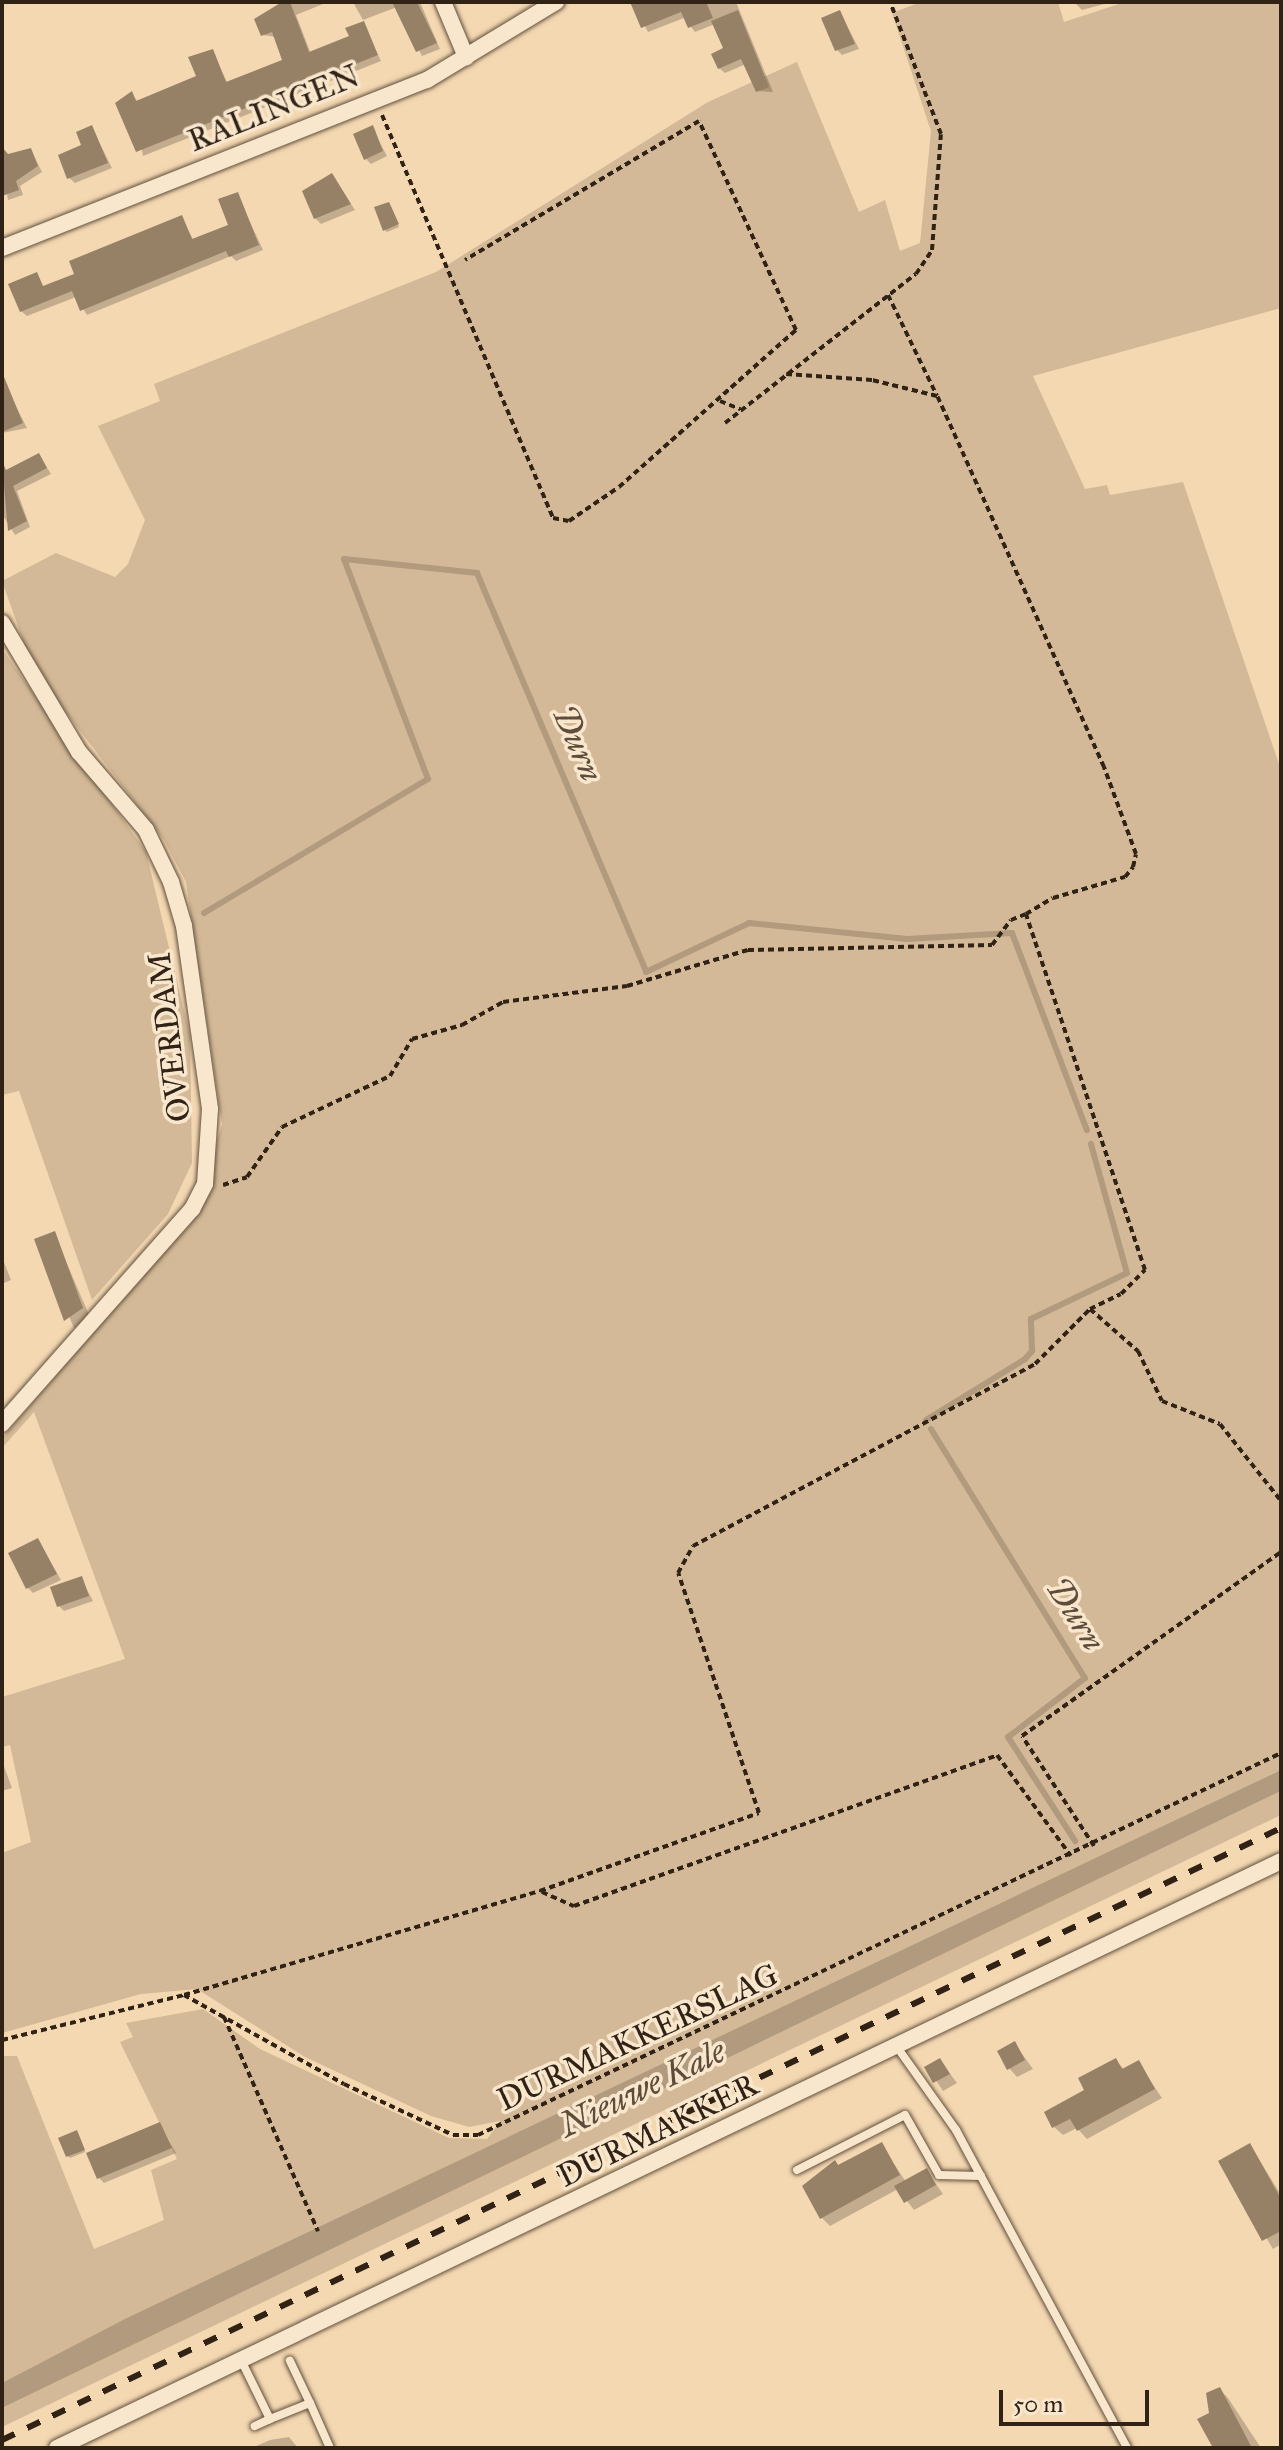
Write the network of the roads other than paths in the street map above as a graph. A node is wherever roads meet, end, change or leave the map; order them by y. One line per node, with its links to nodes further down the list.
1 (443, 2): 3 (street)
2 (556, 2): 3 (street, RALINGEN)
3 (466, 57): 4 (street, RALINGEN)
4 (2, 248)
5 (2, 623): 6 (street, OVERDAM)
6 (2, 1424)
7 (1281, 1861): 8 (street, DURMAKKER)
8 (897, 2047): 10 (lane); 11 (street, DURMAKKER)
9 (797, 2170): 10 (lane)
10 (981, 2176): 18 (lane)
11 (241, 2360): 14 (lane); 16 (street, DURMAKKER)
12 (290, 2361): 13 (lane)
13 (310, 2403): 14 (lane); 17 (lane)
14 (270, 2419): 15 (lane)
15 (255, 2426)
16 (57, 2448)
17 (330, 2448)
18 (1127, 2448)

